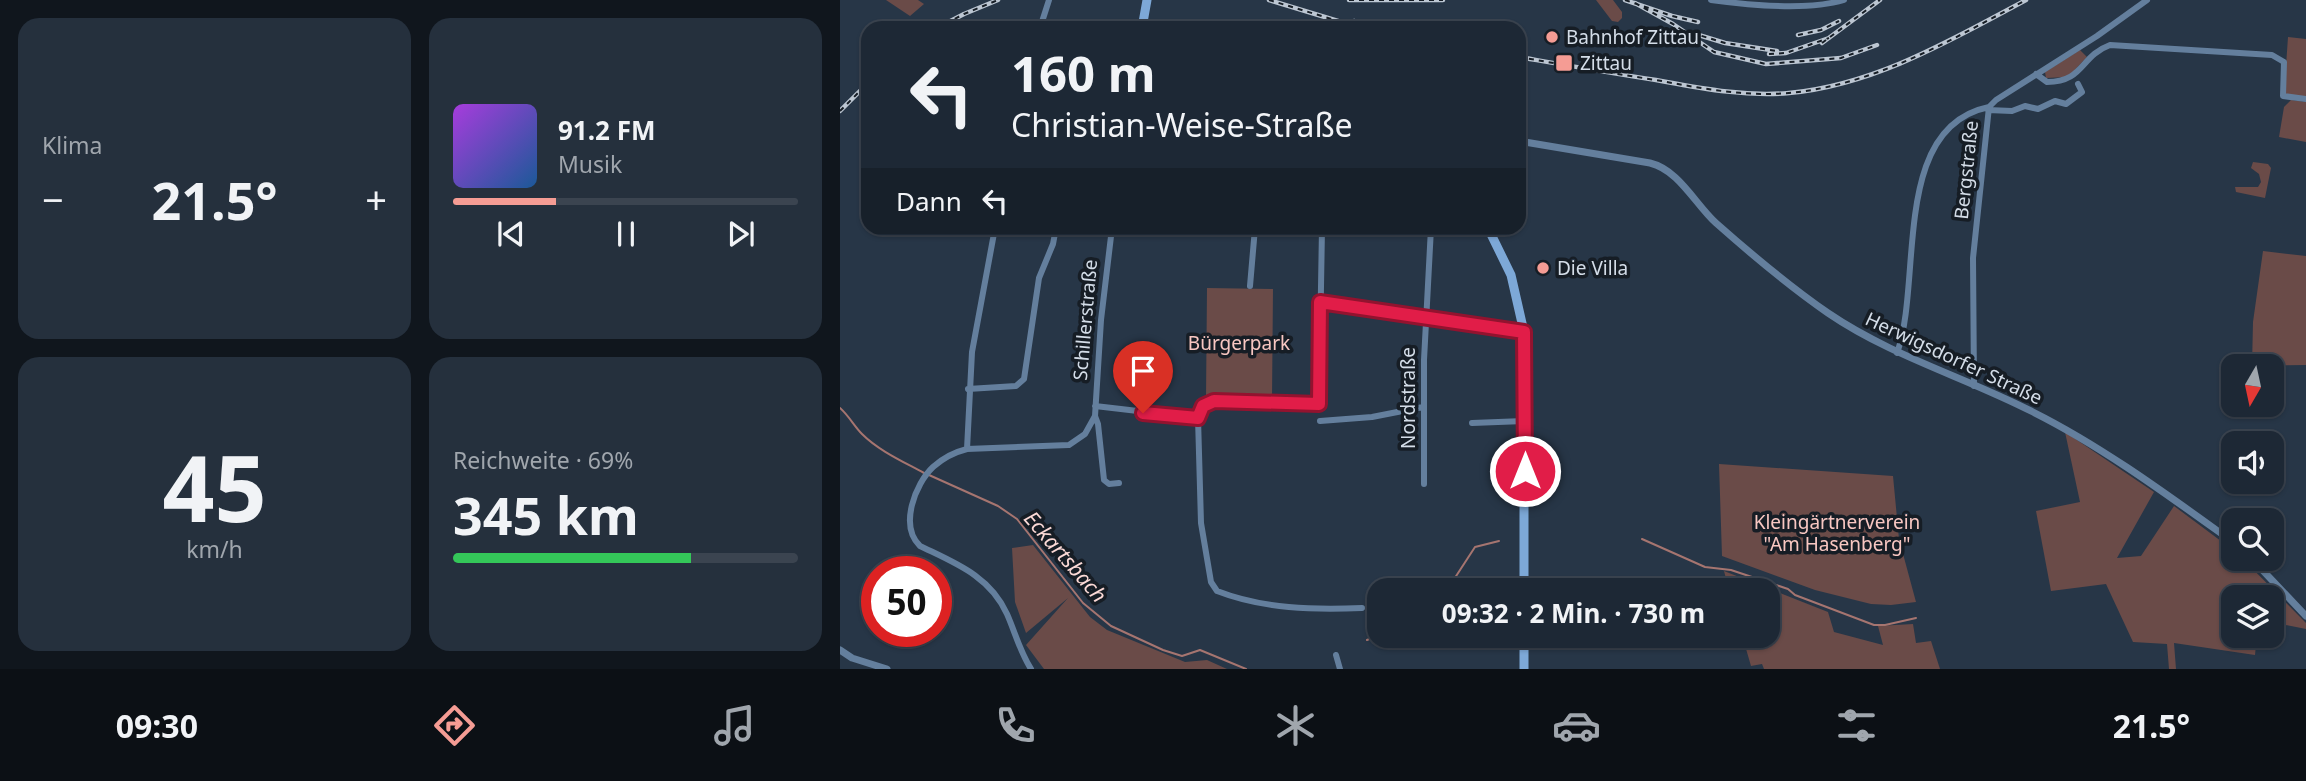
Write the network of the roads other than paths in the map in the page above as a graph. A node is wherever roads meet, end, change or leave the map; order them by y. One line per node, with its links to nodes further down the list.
1 (1049, 0): 7 (street)
2 (1147, 0): 8 (main road)
3 (1711, 0): 6 (street)
4 (1844, 0): 6 (street)
5 (2147, 0): 9 (street, Bergstraße)
6 (1738, 2)
7 (1042, 21)
8 (1143, 21)
9 (2036, 74): 11 (street); 12 (street, Bergstraße)
10 (2078, 84): 12 (street)
11 (2306, 99)
12 (1988, 108): 25 (street); 26 (street, Bergstraße)
13 (1526, 142): 25 (street, Herwigsdorfer Straße)
14 (994, 235): 27 (street)
15 (1055, 235): 27 (street)
16 (1111, 235): 28 (street, Schillerstraße)
17 (1254, 235): 21 (street)
18 (1322, 235): 22 (street)
19 (1431, 235): 23 (street, Nordstraße)
20 (1491, 235): 24 (main road)
21 (1250, 286)
22 (1320, 302): 23 (street); 31 (street)
23 (1425, 317): 24 (street); 29 (street, Nordstraße)
24 (1524, 332): 33 (main road)
25 (1897, 353): 26 (street, Herwigsdorfer Straße)
26 (1974, 386): 38 (street, Herwigsdorfer Straße)
27 (968, 389): 35 (street)
28 (1095, 406): 30 (street, Schillerstraße); 31 (street)
29 (1423, 408): 32 (street); 37 (street, Nordstraße)
30 (1095, 416): 35 (street); 36 (street, Schillerstraße)
31 (1198, 418): 41 (street)
32 (1320, 421)
33 (1524, 421): 34 (street); 40 (main road)
34 (1472, 423)
35 (967, 449): 47 (street)
36 (1119, 483)
37 (1424, 484)
38 (2221, 534)
39 (2263, 571): 42 (street)
40 (1524, 578)
41 (1363, 608)
42 (2306, 616)
43 (1524, 648): 49 (main road)
44 (840, 650): 46 (street)
45 (1336, 655): 48 (street)
46 (887, 669)
47 (1031, 669)
48 (1340, 669)
49 (1524, 669)

